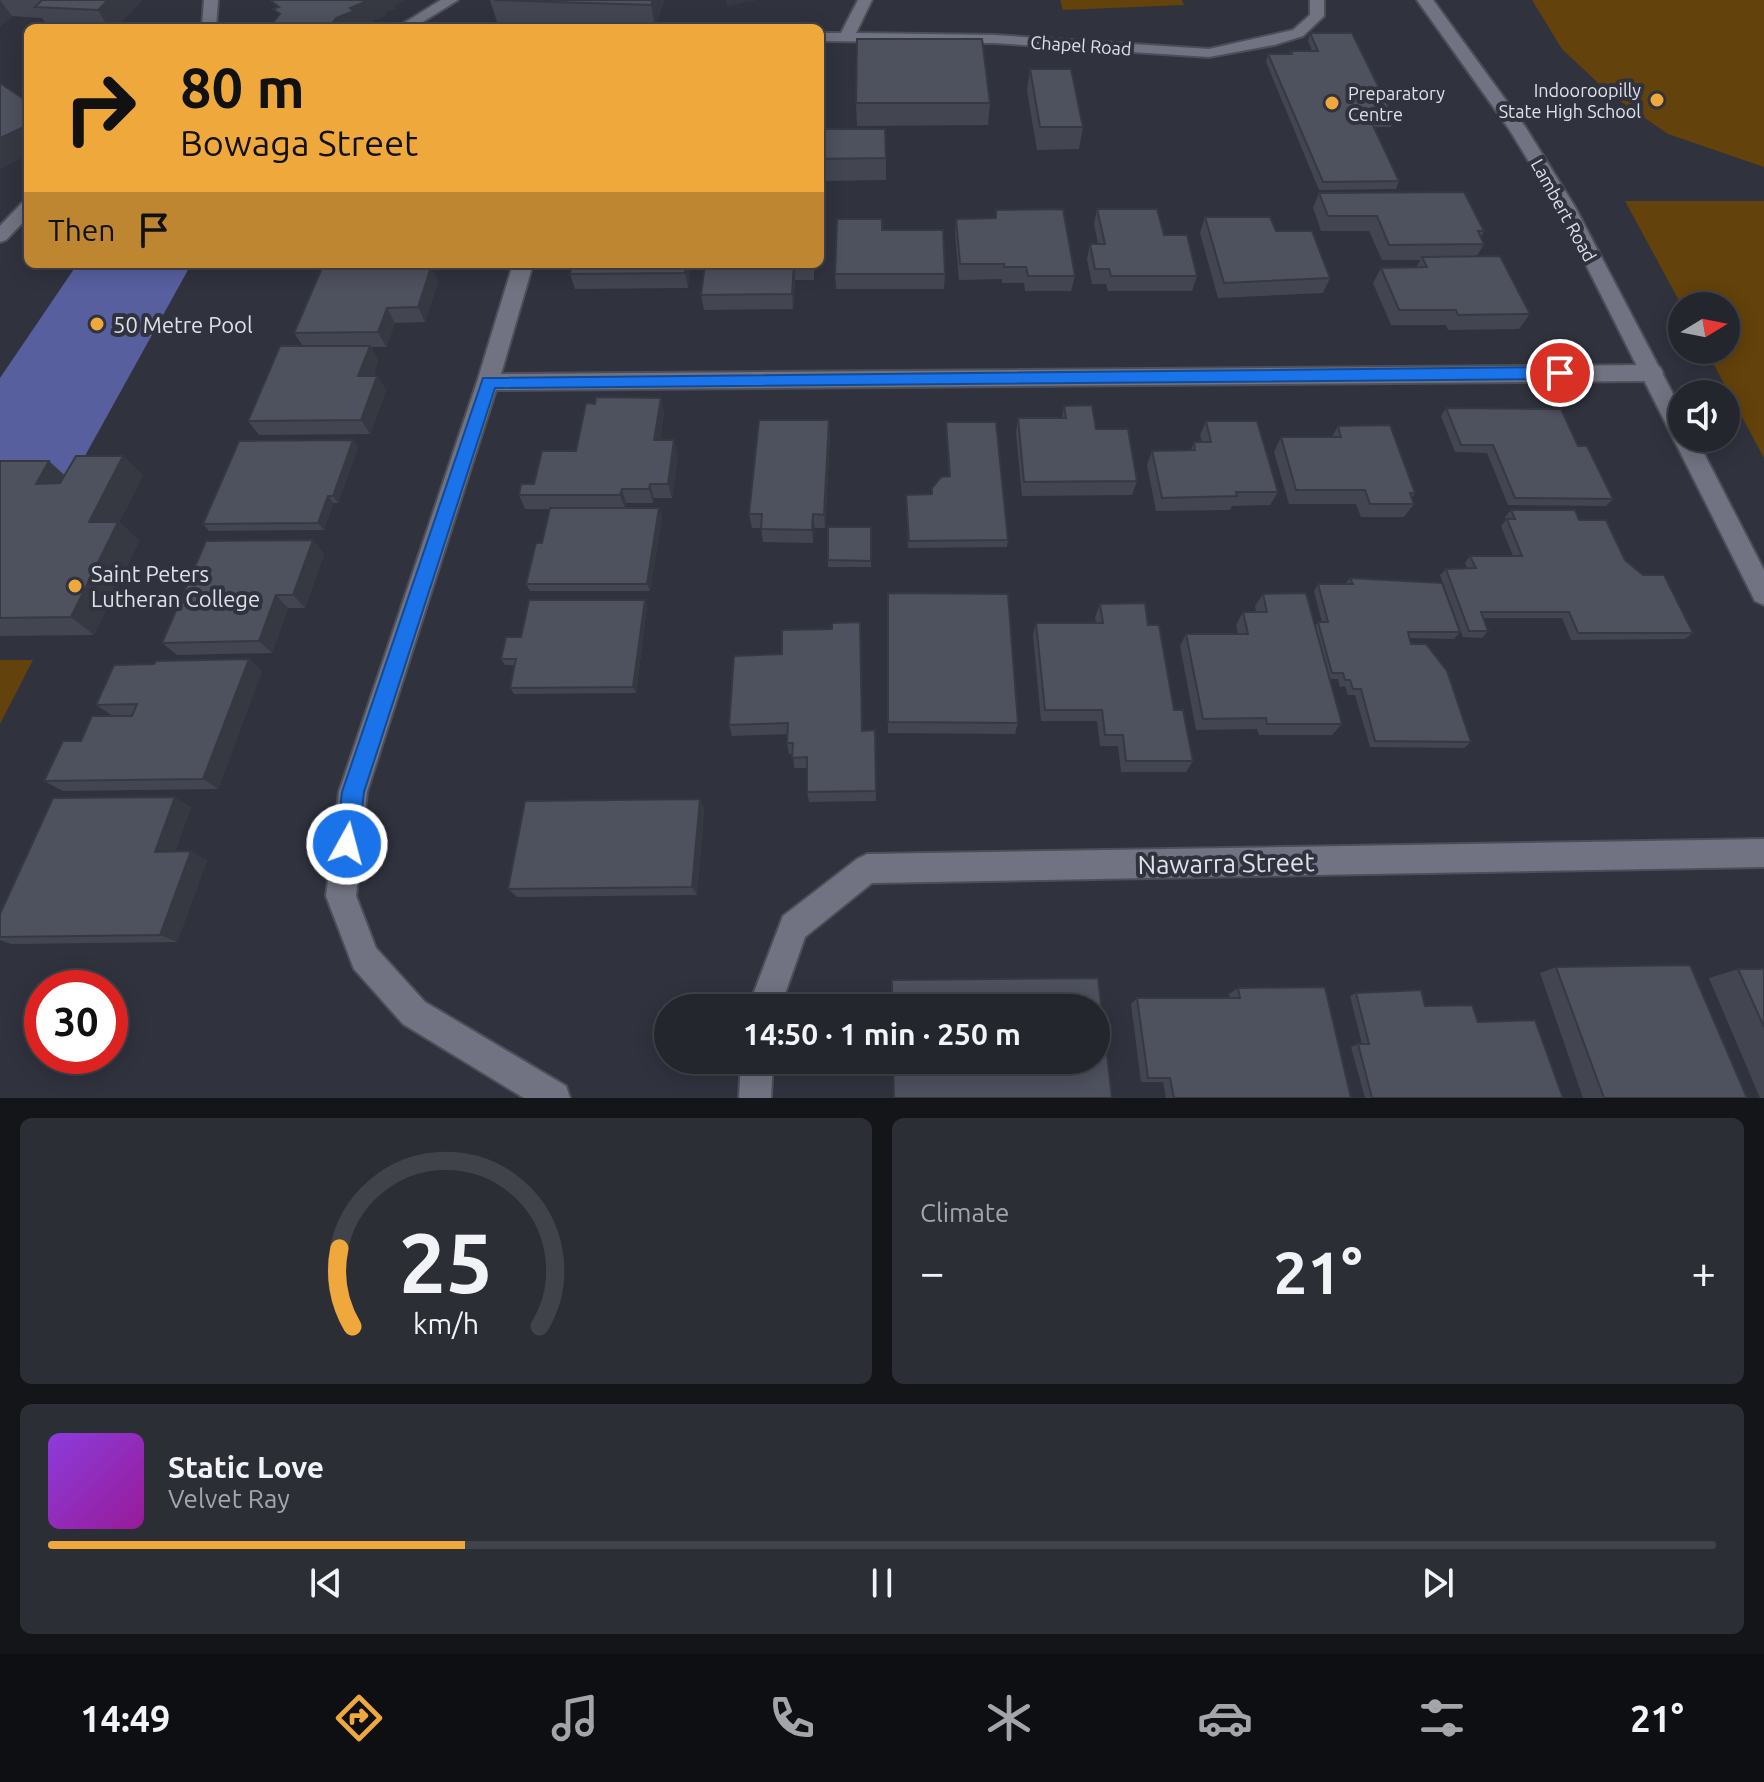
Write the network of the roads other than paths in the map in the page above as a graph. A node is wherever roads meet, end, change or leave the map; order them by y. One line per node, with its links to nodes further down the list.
1 (211, 0): 6 (lane)
2 (451, 0): 7 (lane)
3 (865, 0): 9 (lane)
4 (1317, 0): 9 (lane, Chapel Road)
5 (1425, 0): 13 (street, Lambert Road)
6 (209, 24)
7 (410, 24)
8 (824, 37): 9 (lane, Chapel Road)
9 (846, 38)
10 (24, 211): 11 (lane)
11 (0, 236)
12 (522, 268): 14 (street)
13 (1652, 373): 14 (street); 15 (street, Lambert Road)
14 (488, 382): 21 (street)
15 (1668, 404)
16 (1692, 452): 17 (street)
17 (1764, 594)
18 (1764, 853): 19 (street, Nawarra Street)
19 (769, 994)
20 (756, 1074): 22 (street)
21 (554, 1098)
22 (755, 1098)

